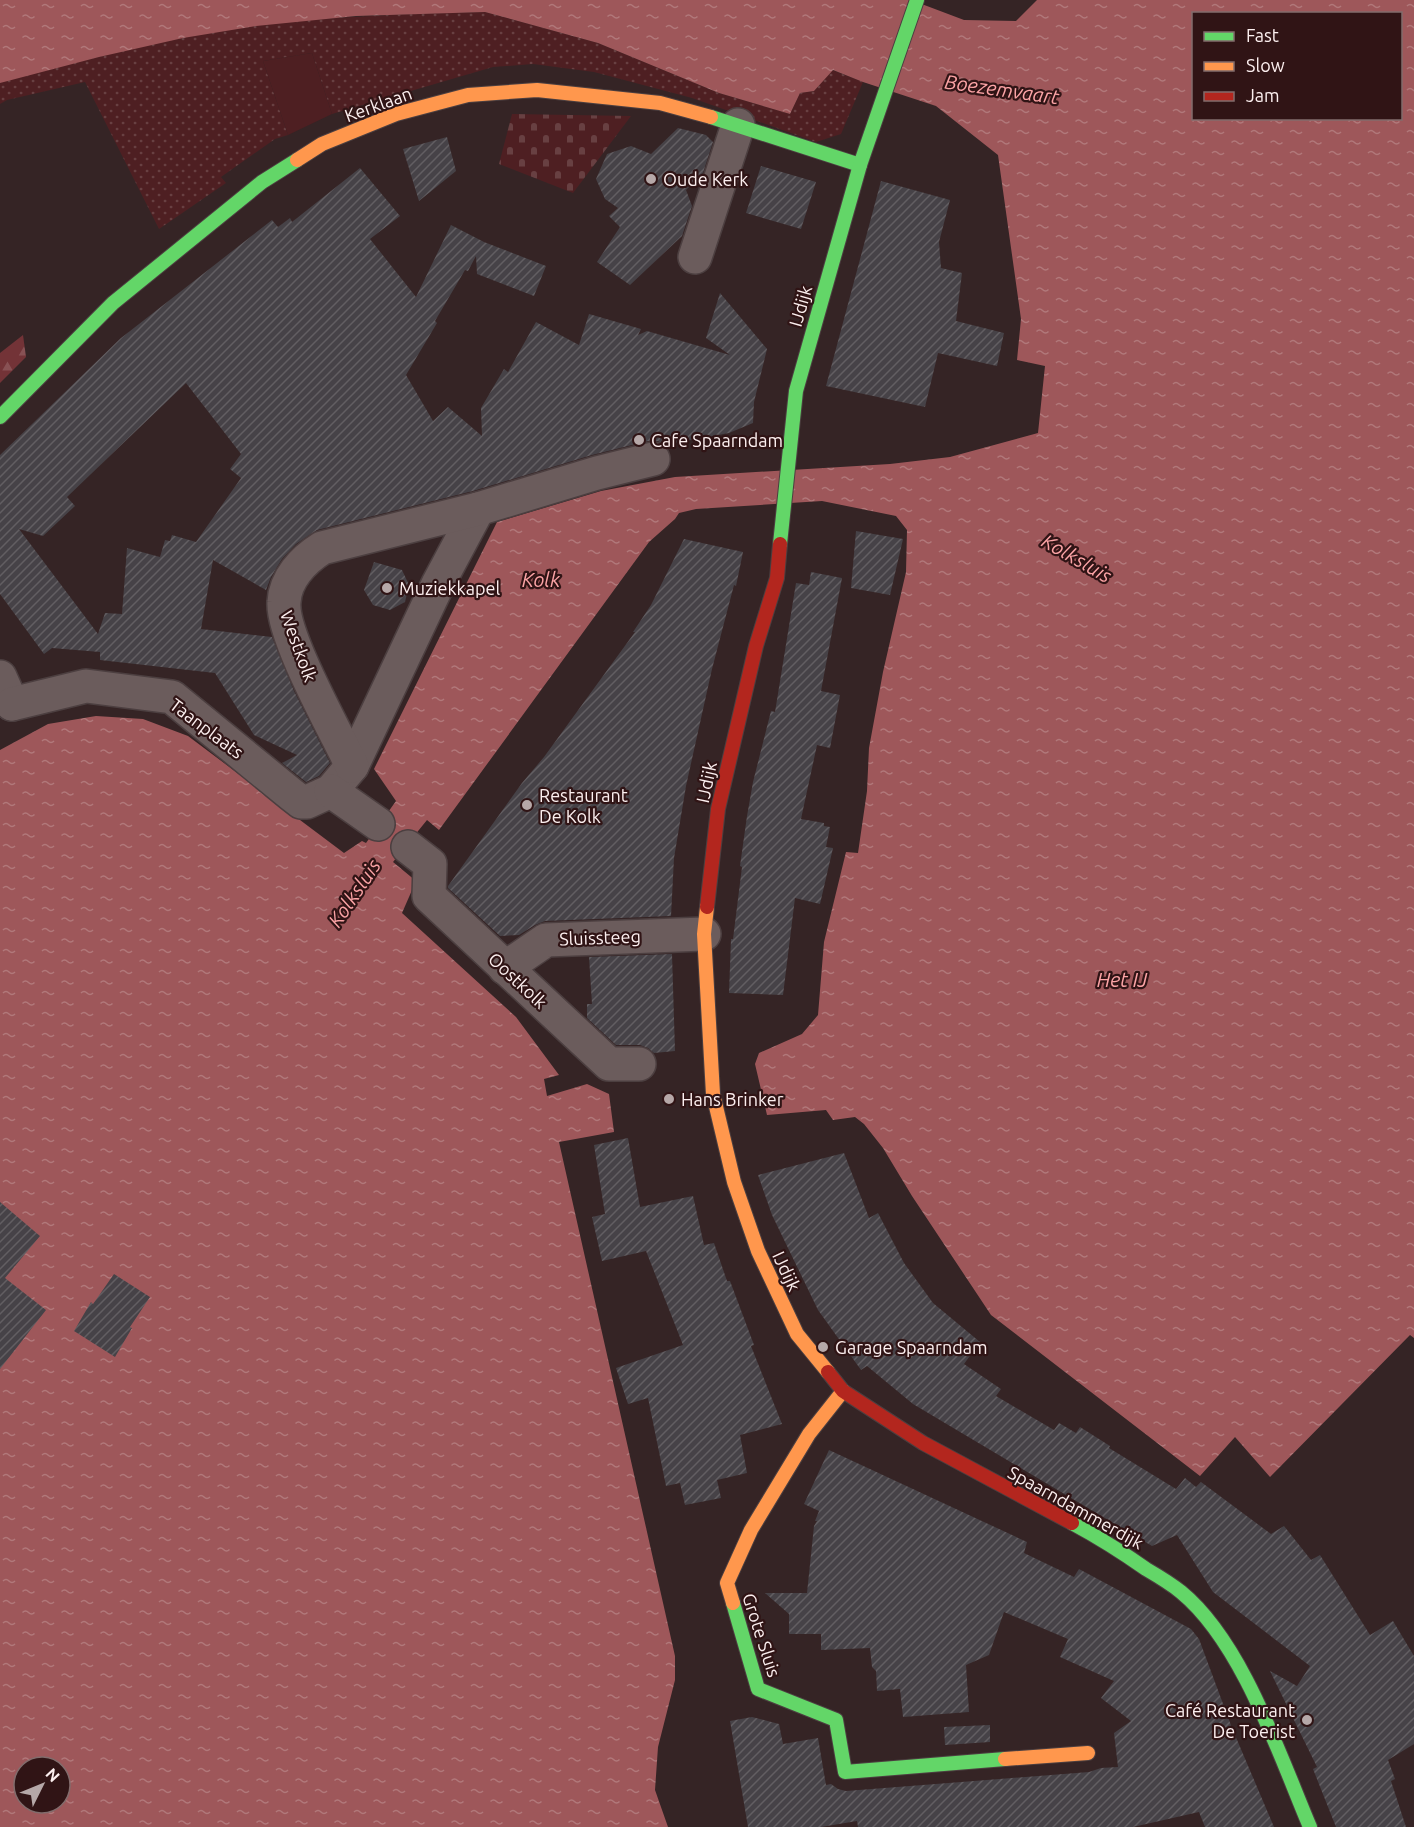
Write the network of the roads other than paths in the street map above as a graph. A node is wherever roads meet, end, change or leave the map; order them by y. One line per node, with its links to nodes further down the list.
1 (917, 0): 3 (street, IJdijk)
2 (738, 125): 3 (street, Kerklaan); 4 (street); 5 (street, Kerklaan)
3 (860, 165): 13 (street, IJdijk)
4 (695, 257)
5 (0, 417)
6 (653, 459): 7 (street, Westkolk)
7 (478, 509): 9 (street); 9 (street, Westkolk)
8 (4, 699): 10 (street, Taanplaats)
9 (352, 766): 10 (street)
10 (331, 791): 11 (street)
11 (378, 824)
12 (419, 856): 14 (street, Oostkolk)
13 (704, 934): 14 (street, Sluissteeg); 16 (street, IJdijk)
14 (505, 968): 15 (street, Oostkolk)
15 (639, 1064)
16 (843, 1391): 17 (street, Grote Sluis); 18 (street, Spaarndammerdijk)
17 (1088, 1754)
18 (1310, 1827)

